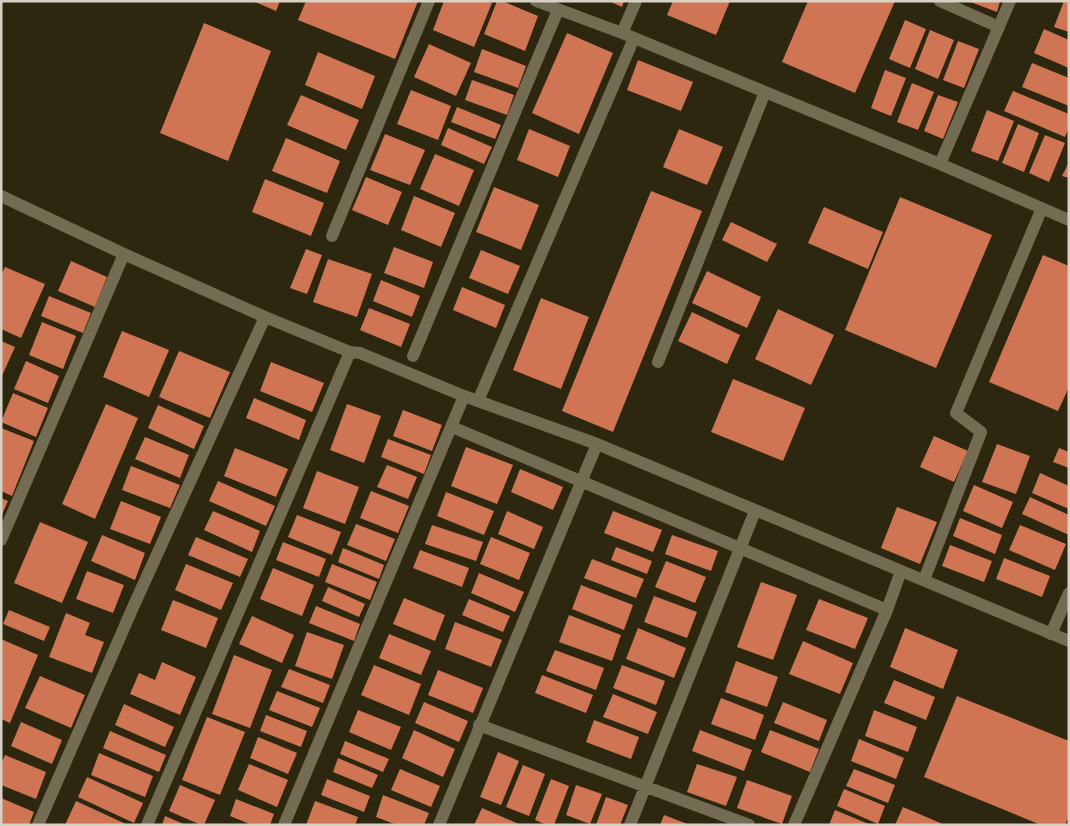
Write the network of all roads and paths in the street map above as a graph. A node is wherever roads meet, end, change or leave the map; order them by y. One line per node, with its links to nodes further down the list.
1 (429, 1): 14 (street)
2 (536, 1): 6 (street)
3 (636, 1): 8 (street)
4 (940, 1): 7 (street)
5 (1010, 1): 7 (street)
6 (558, 10): 8 (street); 18 (street)
7 (999, 27): 10 (street)
8 (628, 36): 9 (street); 21 (street)
9 (765, 92): 10 (street); 19 (street)
10 (940, 164): 12 (street)
11 (1, 196): 15 (street)
12 (1042, 208): 13 (street); 29 (street)
13 (1069, 220)
14 (332, 236)
15 (124, 254): 16 (street); 26 (street)
16 (265, 317): 17 (street); 36 (street)
17 (350, 352): 20 (street); 37 (street)
18 (413, 356)
19 (658, 362)
20 (464, 396): 21 (street); 22 (street)
21 (478, 401): 23 (street)
22 (452, 427): 24 (street); 38 (street)
23 (597, 444): 24 (street); 25 (street)
24 (583, 481): 27 (street); 34 (street)
25 (755, 511): 27 (street); 28 (street)
26 (1, 540)
27 (739, 549): 31 (street); 35 (street)
28 (901, 571): 29 (street); 31 (street)
29 (924, 580): 32 (street)
30 (1069, 593): 32 (street)
31 (887, 610): 42 (street)
32 (1051, 634): 33 (street)
33 (1069, 641)
34 (479, 725): 35 (street); 39 (street)
35 (645, 786): 40 (street); 41 (street)
36 (38, 825)
37 (147, 825)
38 (284, 825)
39 (439, 825)
40 (630, 825)
41 (749, 825)
42 (794, 825)

